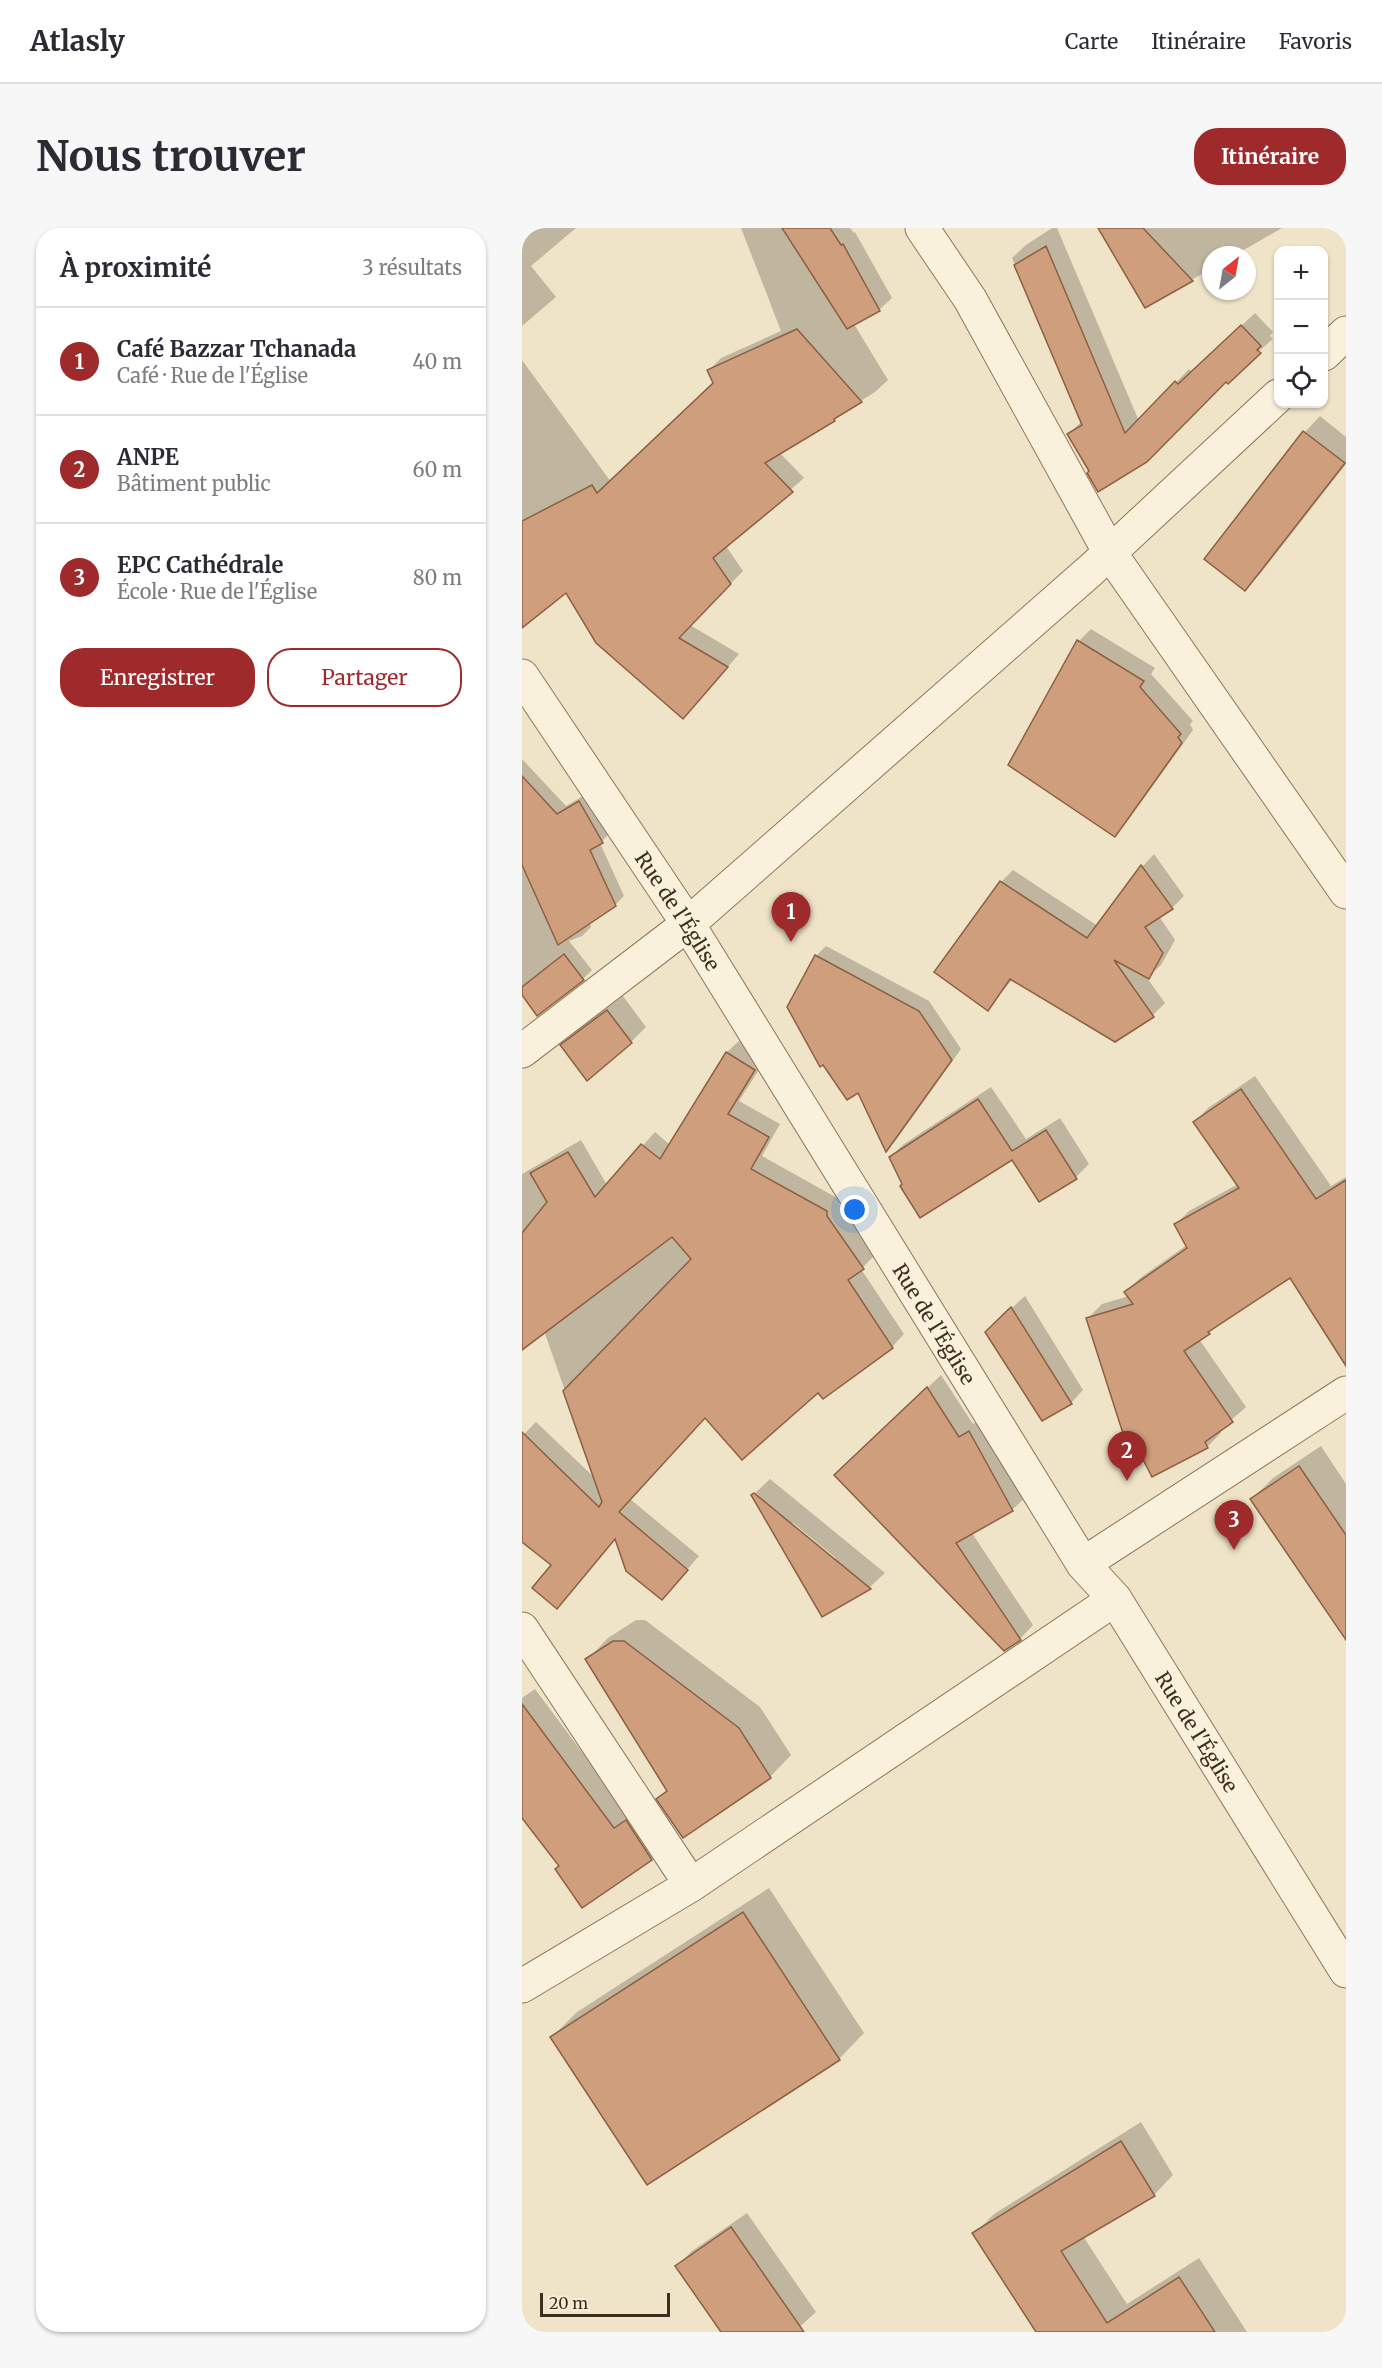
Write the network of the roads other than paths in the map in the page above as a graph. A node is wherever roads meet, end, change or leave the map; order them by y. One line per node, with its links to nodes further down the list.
1 (922, 228): 5 (street)
2 (1346, 333): 3 (street)
3 (1328, 349)
4 (1274, 400): 5 (street)
5 (1110, 553): 7 (street); 8 (street)
6 (522, 676): 8 (street, Rue de l'Église)
7 (1346, 892)
8 (688, 924): 9 (street); 11 (street, Rue de l'Église)
9 (522, 1051)
10 (1346, 1393): 11 (street)
11 (1083, 1564): 12 (street, Rue de l'Église)
12 (1115, 1599): 14 (street); 15 (street, Rue de l'Église)
13 (522, 1629): 14 (street)
14 (692, 1885): 16 (street)
15 (1346, 1971)
16 (522, 1986)

